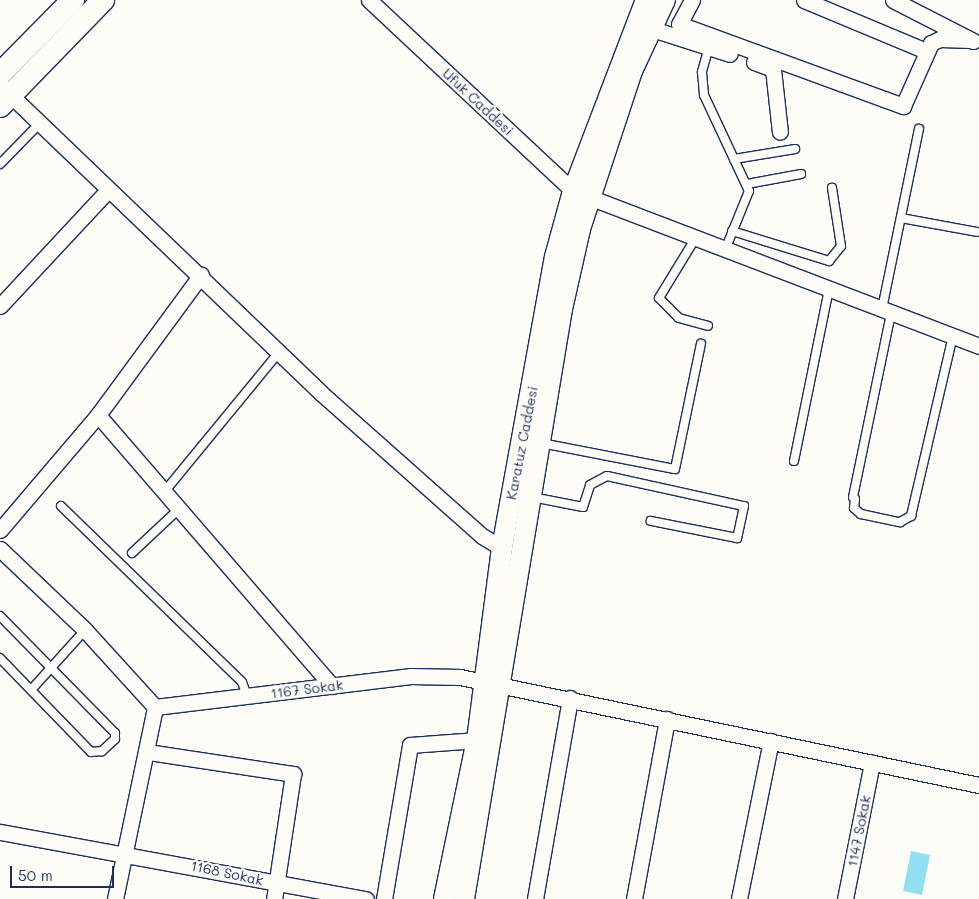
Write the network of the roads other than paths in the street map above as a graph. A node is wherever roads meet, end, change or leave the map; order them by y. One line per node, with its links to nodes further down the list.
1 (73, 0): 13 (main road)
2 (103, 0): 14 (main road)
3 (369, 0): 25 (street, Ufuk Caddesi)
4 (646, 0): 9 (street, Karatuz Caddesi)
5 (665, 0): 9 (street)
6 (692, 0): 12 (street)
7 (804, 0): 12 (street)
8 (892, 0): 10 (street)
9 (643, 26): 11 (street); 25 (street, Karatuz Caddesi)
10 (975, 42): 12 (street)
11 (709, 46): 17 (street); 19 (lane)
12 (926, 51)
13 (0, 74)
14 (4, 95): 15 (street)
15 (40, 123): 20 (lane); 24 (street)
16 (919, 129): 26 (lane)
17 (780, 132)
18 (795, 149): 19 (lane)
19 (734, 159): 22 (lane)
20 (0, 164)
21 (801, 174): 22 (lane)
22 (746, 184): 27 (lane)
23 (832, 188): 27 (lane)
24 (108, 190): 31 (street); 33 (street)
25 (582, 195): 29 (street); 41 (street); 49 (street, Karatuz Caddesi)
26 (901, 218): 28 (lane); 34 (lane)
27 (732, 231): 30 (lane)
28 (977, 232)
29 (695, 239): 30 (street); 35 (lane)
30 (725, 250): 32 (street)
31 (201, 275): 39 (street); 40 (street)
32 (829, 289): 34 (street); 42 (lane)
33 (0, 306)
34 (887, 311): 36 (street); 36 (lane)
35 (708, 326)
36 (953, 336): 38 (street)
37 (701, 344): 41 (lane)
38 (979, 346)
39 (280, 352): 43 (lane); 49 (street)
40 (98, 415): 43 (street); 48 (street)
41 (540, 443): 44 (street)
42 (794, 461)
43 (165, 491): 46 (street)
44 (531, 496): 47 (lane); 56 (street)
45 (61, 506): 59 (lane)
46 (180, 508): 51 (lane); 57 (street)
47 (651, 521)
48 (0, 530)
49 (502, 548): 56 (street, Karatuz Caddesi)
50 (0, 549): 53 (street)
51 (132, 553)
52 (0, 616): 55 (lane)
53 (85, 630): 55 (lane); 61 (street)
54 (0, 658): 58 (lane)
55 (53, 667): 58 (lane); 58 (lane)
56 (493, 683): 57 (street, 1167 Sokak); 60 (street, 1167 Sokak); 63 (street, Karatuz Caddesi); 76 (street, Karatuz Caddesi)
57 (332, 686): 59 (street, 1167 Sokak)
58 (31, 690)
59 (247, 696): 61 (street, 1167 Sokak)
60 (570, 698): 62 (street, 1167 Sokak); 77 (street)
61 (155, 707): 65 (street)
62 (666, 719): 64 (street, 1167 Sokak); 78 (street)
63 (476, 740): 74 (street); 75 (street, Karatuz Caddesi)
64 (771, 741): 66 (street, 1167 Sokak); 79 (street)
65 (148, 752): 69 (street); 70 (street)
66 (872, 762): 67 (street, 1167 Sokak); 80 (street, 1147 Sokak)
67 (979, 785)
68 (0, 832): 69 (street, 1168 Sokak)
69 (126, 852): 70 (street, 1168 Sokak); 71 (street)
70 (276, 883): 72 (street); 73 (street, 1168 Sokak)
71 (115, 899)
72 (274, 899)
73 (366, 899)
74 (384, 899)
75 (444, 899)
76 (464, 899)
77 (535, 899)
78 (634, 899)
79 (739, 899)
80 (845, 899)

